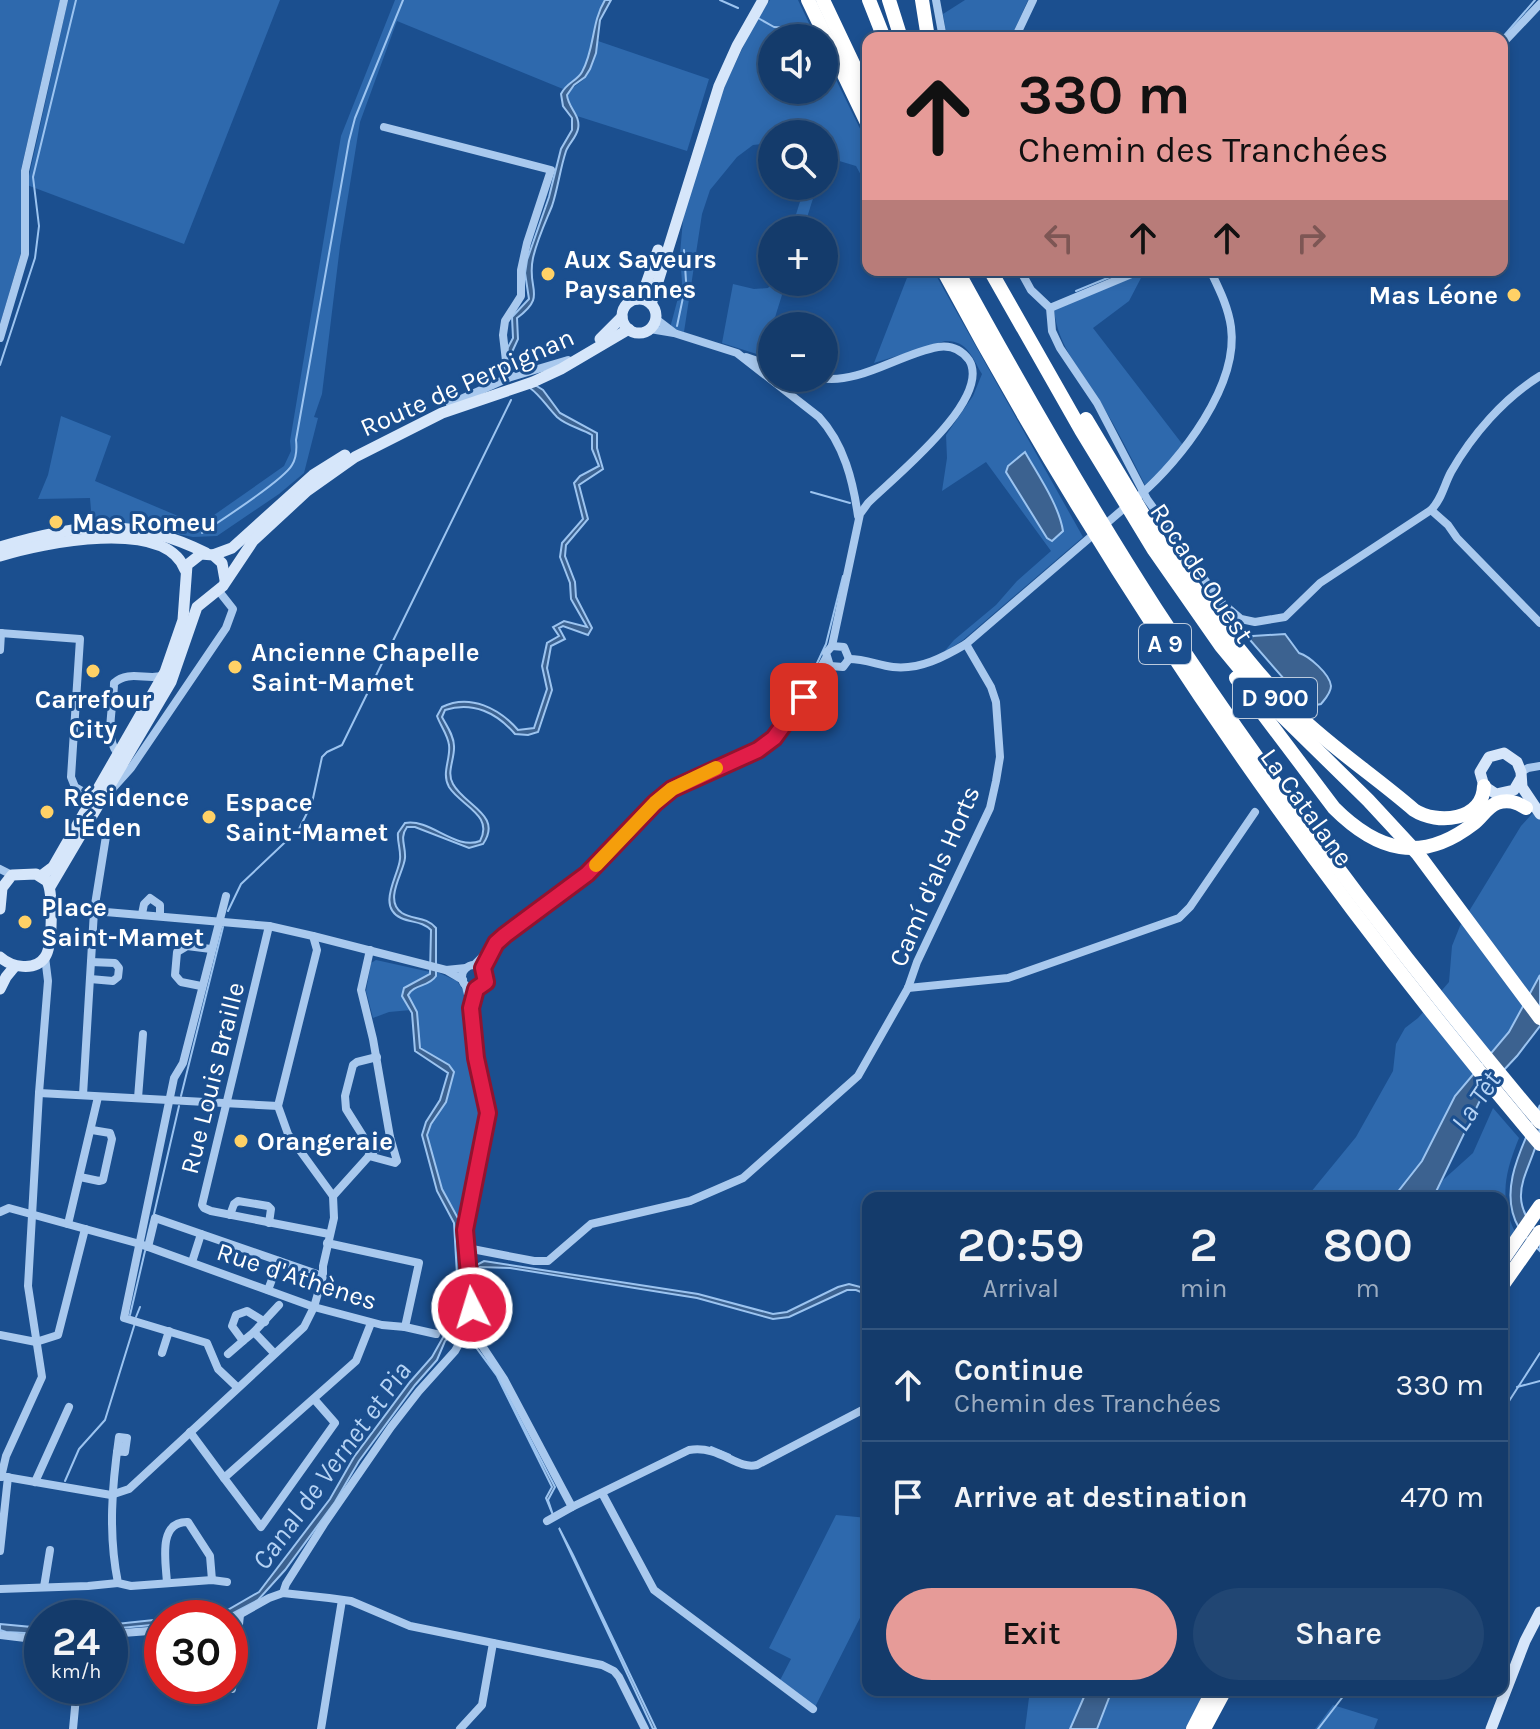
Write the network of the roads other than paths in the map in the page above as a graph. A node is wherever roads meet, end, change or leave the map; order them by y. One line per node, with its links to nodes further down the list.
1 (64, 0): 36 (street)
2 (756, 0): 30 (main road)
3 (763, 0): 31 (main road)
4 (808, 0): 21 (highway)
5 (823, 0): 20 (highway)
6 (869, 0): 13 (highway)
7 (889, 0): 14 (highway)
8 (899, 0): 15 (highway)
9 (922, 0): 16 (highway)
10 (936, 0): 17 (street)
11 (1033, 0): 18 (street)
12 (1537, 7): 19 (street)
13 (882, 32)
14 (899, 32)
15 (908, 32)
16 (927, 32)
17 (942, 32)
18 (1018, 32)
19 (1508, 38)
20 (862, 82)
21 (862, 112)
22 (384, 127): 42 (street)
23 (946, 276): 104 (highway, La Catalane / A 9)
24 (960, 276): 104 (highway, La Catalane / A 9)
25 (991, 276): 48 (highway, Rocade Ouest / D 900)
26 (1004, 276): 46 (highway, Rocade Ouest / D 900)
27 (1023, 276): 32 (street)
28 (1127, 276): 32 (street)
29 (1213, 276): 55 (street)
30 (637, 299): 31 (main road); 33 (main road)
31 (651, 304): 34 (main road)
32 (1050, 308): 44 (street)
33 (622, 317): 35 (main road); 38 (main road, Route de Perpignan)
34 (653, 324): 35 (main road); 37 (street)
35 (629, 329): 52 (main road, Route de Perpignan)
36 (0, 338)
37 (737, 353): 39 (street); 45 (street)
38 (568, 360): 42 (street); 43 (main road, Route de Perpignan)
39 (758, 361)
40 (838, 376): 45 (street)
41 (1540, 376): 44 (street)
42 (508, 378): 43 (street)
43 (450, 404): 49 (main road, Route de Perpignan)
44 (1434, 507): 53 (street)
45 (859, 520): 57 (street)
46 (1156, 534): 63 (highway); 71 (highway, Rocade Ouest / D 900)
47 (0, 547): 49 (main road)
48 (1154, 550): 70 (highway); 71 (highway, Rocade Ouest / D 900)
49 (210, 555): 51 (main road); 52 (main road)
50 (0, 556): 51 (main road)
51 (185, 576): 52 (main road); 59 (main road)
52 (218, 588): 64 (main road, Route de Perpignan); 64 (street)
53 (1540, 623)
54 (1, 633): 56 (street); 65 (street)
55 (966, 644): 57 (street); 101 (street, Camí d'als Horts)
56 (0, 650)
57 (842, 650): 58 (street); 58 (street)
58 (828, 662): 95 (street)
59 (163, 676): 60 (main road); 60 (street)
60 (117, 753): 65 (main road)
61 (1540, 766): 62 (street)
62 (1521, 775): 63 (main road); 63 (main road); 66 (main road)
63 (1494, 791): 66 (main road); 70 (highway)
64 (108, 793): 75 (main road, Route de Perpignan)
65 (94, 798): 73 (main road)
66 (1533, 809): 68 (main road); 70 (highway)
67 (1255, 812): 101 (street)
68 (1540, 823)
69 (107, 830): 81 (street)
70 (1455, 835)
71 (1417, 849): 78 (highway, Rocade Ouest / D 900)
72 (0, 869): 74 (street)
73 (41, 876): 74 (main road); 75 (main road)
74 (5, 879): 79 (main road)
75 (50, 887): 77 (main road)
76 (226, 896): 85 (street)
77 (52, 900): 80 (street); 84 (main road)
78 (1458, 903): 106 (highway, Rocade Ouest / D 900); 107 (highway, Rocade Ouest / D 900)
79 (0, 909)
80 (63, 909): 81 (street); 84 (street)
81 (94, 911): 82 (street); 92 (street)
82 (142, 914): 83 (street); 83 (street)
83 (160, 916): 85 (street)
84 (50, 917): 90 (main road)
85 (218, 921): 86 (street); 88 (street)
86 (269, 926): 87 (street); 115 (street, Rue Louis Braille)
87 (315, 939): 89 (street); 116 (street)
88 (211, 949): 100 (street); 100 (street)
89 (370, 950): 96 (street); 109 (street)
90 (45, 957): 93 (main road); 98 (street)
91 (1, 961): 94 (main road)
92 (91, 962): 97 (street); 97 (street)
93 (35, 965): 94 (main road); 98 (street)
94 (15, 966): 102 (main road)
95 (474, 967): 96 (street); 99 (street); 103 (street)
96 (443, 969): 99 (street)
97 (90, 979): 111 (street)
98 (48, 981): 110 (street)
99 (464, 983): 103 (street); 105 (street)
100 (201, 986): 114 (street)
101 (908, 988): 136 (street, Camí d'als Horts)
102 (0, 989)
103 (476, 989): 105 (street)
104 (1424, 992): 117 (highway, La Catalane / A 9); 120 (highway, La Catalane / A 9)
105 (471, 1008): 136 (street)
106 (1540, 1010)
107 (1540, 1018)
108 (143, 1034): 113 (street)
109 (377, 1057): 119 (street); 121 (street)
110 (39, 1093): 111 (street); 126 (street)
111 (83, 1095): 112 (street)
112 (98, 1097): 113 (street); 118 (street)
113 (138, 1098): 114 (street)
114 (170, 1102): 115 (street); 134 (street)
115 (226, 1104): 116 (street); 127 (street, Rue Louis Braille)
116 (278, 1106): 123 (street)
117 (1540, 1122)
118 (92, 1130): 122 (street); 122 (street)
119 (390, 1137): 121 (street); 121 (street)
120 (1540, 1144)
121 (371, 1154): 123 (street)
122 (80, 1177): 129 (street)
123 (333, 1196): 133 (street)
124 (1537, 1211): 135 (highway)
125 (0, 1212): 126 (street, Rue d'Athènes)
126 (31, 1214): 129 (street, Rue d'Athènes); 154 (street)
127 (230, 1215): 128 (street, Rue Louis Braille); 128 (street)
128 (269, 1223): 133 (street, Rue Louis Braille)
129 (68, 1224): 130 (street, Rue d'Athènes)
130 (85, 1229): 134 (street, Rue d'Athènes); 154 (street)
131 (1540, 1232): 135 (highway)
132 (201, 1234): 134 (street, Rue d'Athènes); 138 (street, Rue d'Athènes); 139 (street)
133 (328, 1239): 144 (street); 148 (street, Rue Louis Braille)
134 (144, 1245): 139 (street, Rue d'Athènes); 149 (street)
135 (1522, 1245): 137 (highway); 141 (highway)
136 (467, 1248): 147 (street)
137 (1508, 1256)
138 (279, 1261): 140 (street, Rue d'Athènes); 142 (street)
139 (192, 1262): 142 (street, Rue d'Athènes)
140 (317, 1274)
141 (1508, 1274)
142 (268, 1290): 144 (street, Rue d'Athènes)
143 (279, 1305): 145 (street)
144 (314, 1307): 146 (street, Rue d'Athènes); 156 (street)
145 (265, 1322): 150 (street); 153 (street)
146 (371, 1323): 148 (street, Rue d'Athènes); 159 (street)
147 (469, 1326): 169 (street); 179 (street)
148 (405, 1327): 151 (street, Rue d'Athènes)
149 (169, 1331): 155 (street); 158 (street)
150 (254, 1332): 153 (street); 156 (street)
151 (436, 1334)
152 (0, 1335): 154 (street)
153 (243, 1341): 157 (street)
154 (36, 1342): 164 (street)
155 (162, 1353)
156 (274, 1353): 158 (street)
157 (228, 1354)
158 (237, 1387): 162 (street)
159 (314, 1399): 166 (street); 166 (street)
160 (69, 1407): 165 (street)
161 (862, 1410): 167 (street)
162 (190, 1432): 166 (street); 168 (street)
163 (117, 1451): 168 (street)
164 (3, 1477): 165 (street); 172 (street)
165 (35, 1482): 168 (street)
166 (226, 1482)
167 (602, 1493): 169 (street); 193 (street)
168 (111, 1495): 175 (street)
169 (572, 1507): 170 (street)
170 (547, 1521)
171 (50, 1550): 177 (street)
172 (0, 1551)
173 (212, 1580): 174 (street); 176 (street); 176 (street)
174 (227, 1582)
175 (118, 1583): 176 (street); 177 (street)
176 (167, 1583)
177 (44, 1587): 178 (street)
178 (0, 1589)
179 (283, 1593): 180 (street); 181 (street)
180 (342, 1600): 186 (street); 195 (street)
181 (248, 1610)
182 (1540, 1612): 187 (main road)
183 (1540, 1623): 187 (main road)
184 (0, 1635): 185 (street)
185 (24, 1638)
186 (493, 1643): 196 (street); 197 (street)
187 (1513, 1676): 188 (main road)
188 (1508, 1688)
189 (1210, 1696): 198 (highway)
190 (1222, 1696): 199 (highway)
191 (1505, 1696): 200 (main road)
192 (75, 1704): 194 (street)
193 (813, 1709)
194 (73, 1729)
195 (321, 1729)
196 (460, 1729)
197 (645, 1729)
198 (1193, 1729)
199 (1204, 1729)
200 (1491, 1729)

